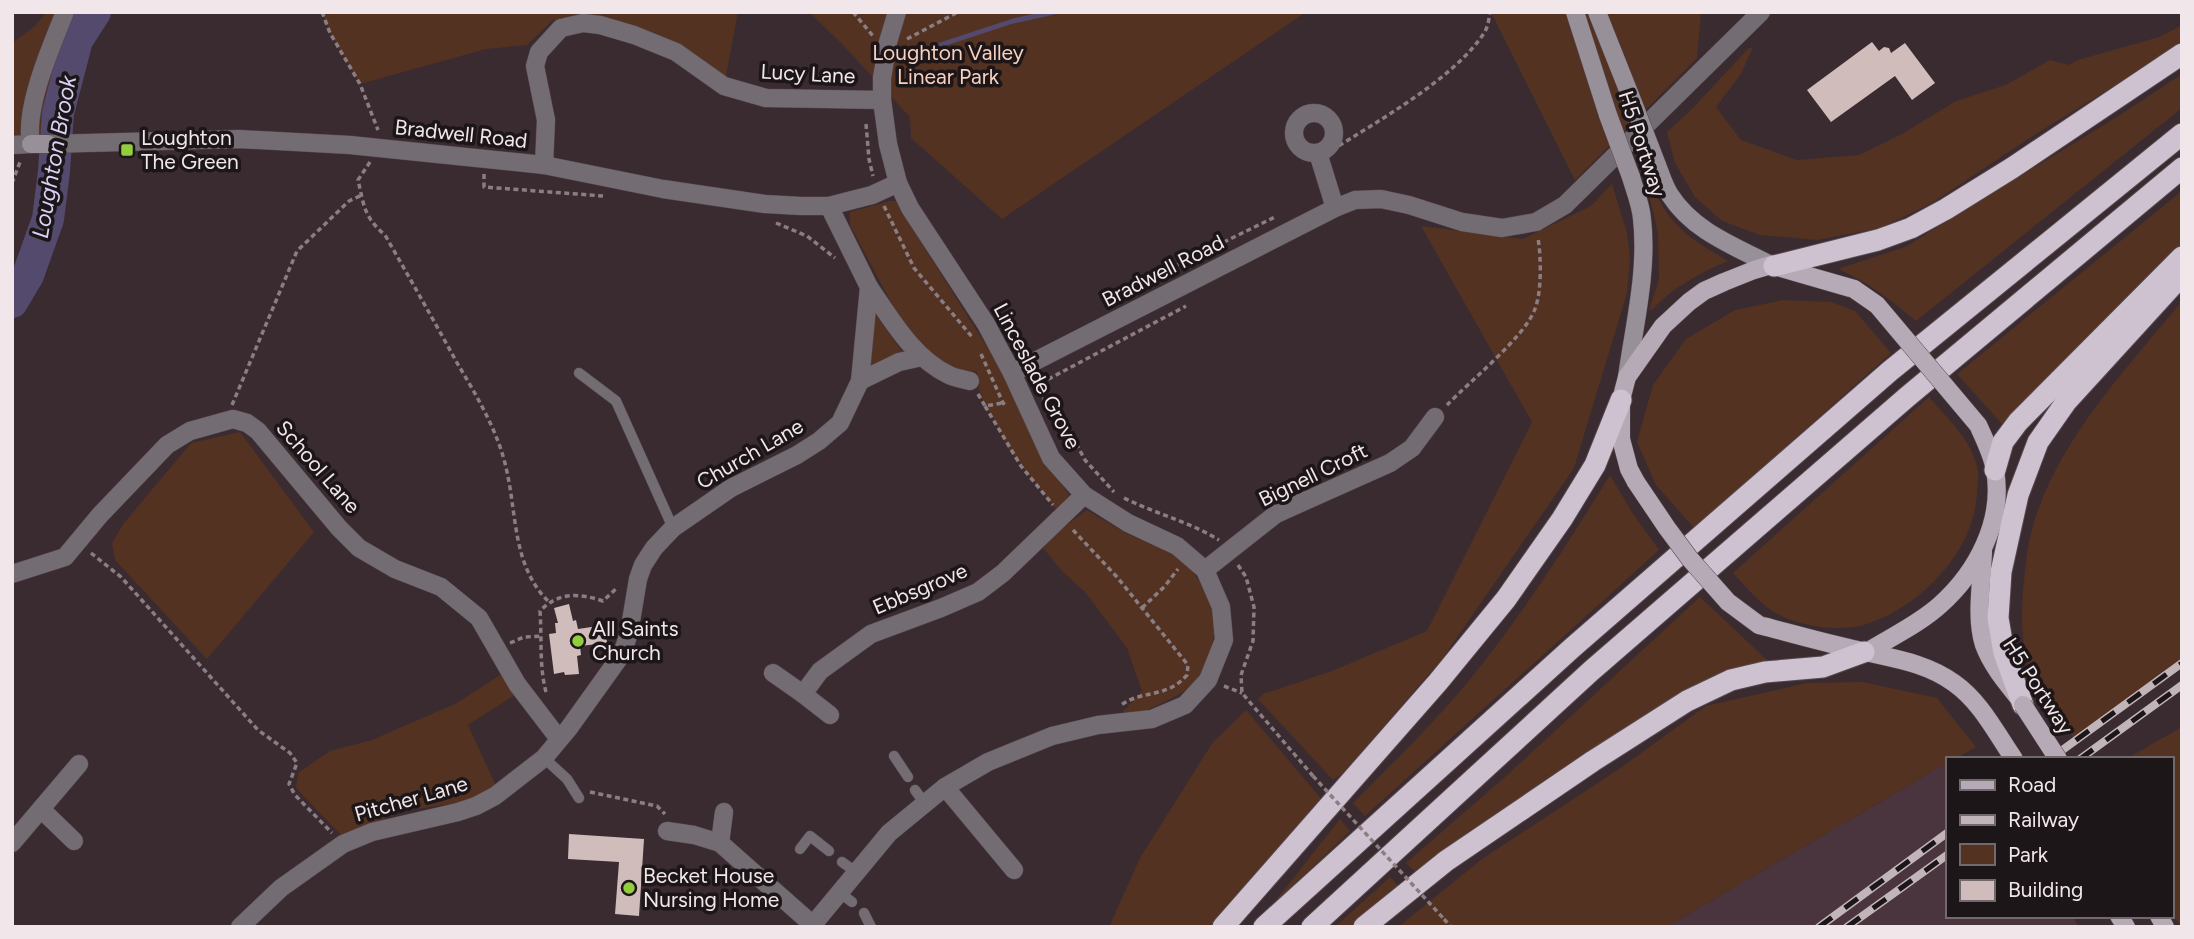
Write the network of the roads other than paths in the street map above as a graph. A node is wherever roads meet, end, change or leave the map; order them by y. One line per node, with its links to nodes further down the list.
1 (65, 12): 9 (street)
2 (897, 12): 7 (street, Linceslade Grove)
3 (1575, 12): 24 (street, H5 Portway, bridge)
4 (1597, 12): 18 (street, H5 Portway, bridge)
5 (1761, 12): 16 (street, Bradwell Road)
6 (2182, 54): 18 (highway)
7 (882, 100): 12 (street, Lucy Lane); 14 (street, Linceslade Grove)
8 (2182, 134): 63 (highway)
9 (39, 144): 10 (street, Bradwell Road); 12 (street, Bradwell Road)
10 (12, 145)
11 (1319, 155): 16 (street)
12 (544, 165): 15 (street, Bradwell Road)
13 (2182, 168): 64 (highway)
14 (898, 183): 15 (street, Bradwell Road); 23 (street, Linceslade Grove)
15 (829, 206): 20 (street)
16 (1335, 208): 23 (street, Bradwell Road)
17 (2182, 257): 29 (highway)
18 (1773, 266): 24 (main road); 29 (main road, bridge)
19 (2182, 275): 38 (highway)
20 (869, 287): 21 (street); 25 (street, Church Lane)
21 (922, 357): 25 (street); 26 (street)
22 (579, 373): 31 (lane)
23 (1012, 373): 30 (street, Linceslade Grove)
24 (1627, 377): 27 (main road)
25 (859, 381): 31 (street, Church Lane)
26 (970, 381)
27 (1621, 400): 35 (main road, bridge); 62 (highway)
28 (1435, 417): 33 (street, Bignell Croft)
29 (1995, 470): 32 (main road)
30 (1084, 495): 33 (street, Linceslade Grove); 37 (street, Ebbsgrove)
31 (673, 528): 40 (street, Church Lane)
32 (1983, 552): 35 (main road); 38 (main road, H5 Portway)
33 (1205, 570): 47 (street, Linceslade Grove)
34 (12, 574): 40 (street, School Lane)
35 (1866, 652): 42 (main road); 65 (highway)
36 (773, 673): 37 (street)
37 (803, 694): 39 (street)
38 (2023, 705): 43 (main road, H5 Portway, bridge)
39 (831, 715)
40 (559, 739): 44 (street, Pitcher Lane)
41 (894, 756): 46 (lane)
42 (2013, 757)
43 (2057, 757)
44 (544, 758): 48 (lane); 60 (street, Pitcher Lane)
45 (79, 764): 49 (street)
46 (908, 777)
47 (945, 787): 57 (street); 59 (street, Linceslade Grove)
48 (579, 798)
49 (41, 809): 52 (street); 53 (street)
50 (724, 812): 54 (street)
51 (669, 832): 54 (street)
52 (74, 841)
53 (12, 843)
54 (720, 843): 59 (street)
55 (800, 849): 56 (lane)
56 (829, 851)
57 (1014, 870)
58 (863, 913): 61 (lane)
59 (812, 926)
60 (240, 927)
61 (871, 927)
62 (1223, 927)
63 (1264, 927)
64 (1312, 927)
65 (1364, 927)

